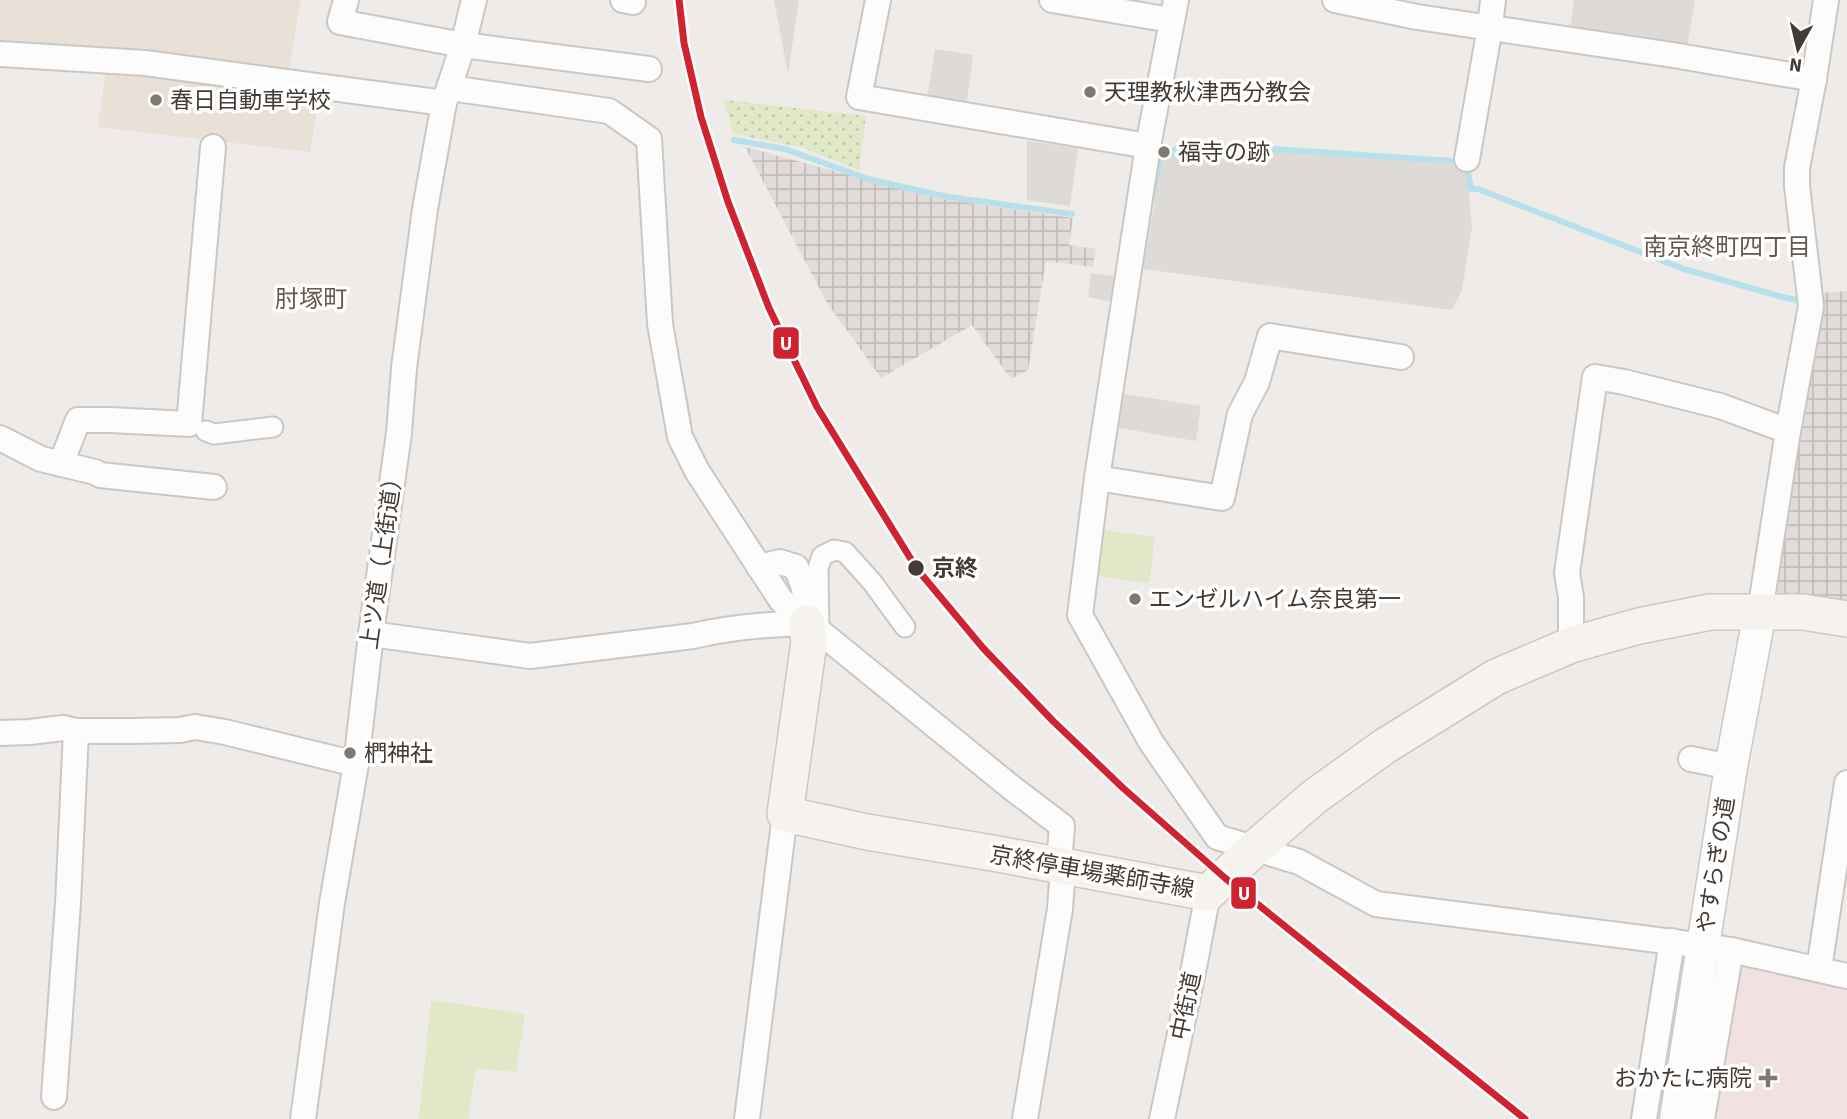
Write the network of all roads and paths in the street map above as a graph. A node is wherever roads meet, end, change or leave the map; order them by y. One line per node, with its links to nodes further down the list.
1 (346, 0): 10 (street)
2 (474, 0): 10 (street, 上ツ道（上街道）)
3 (878, 0): 15 (street)
4 (1052, 0): 8 (street)
5 (1335, 0): 9 (street)
6 (1493, 0): 9 (street)
7 (1826, 0): 13 (street)
8 (1173, 10): 15 (street)
9 (1490, 27): 13 (street); 17 (street)
10 (463, 45): 12 (street); 14 (street, 上ツ道（上街道）)
11 (0, 54): 14 (street)
12 (649, 69)
13 (1814, 79): 21 (street)
14 (447, 96): 28 (street); 30 (street, 上ツ道（上街道）)
15 (1148, 146): 24 (street)
16 (213, 147): 19 (street)
17 (1467, 159)
18 (1401, 358): 24 (street)
19 (198, 427): 20 (street); 23 (street)
20 (273, 428)
21 (1788, 431): 26 (street); 31 (street)
22 (0, 438): 23 (street)
23 (61, 464): 25 (street)
24 (1097, 478): 39 (street)
25 (214, 487)
26 (1760, 612): 27 (main road, 京終停車場薬師寺線); 31 (main road, 京終停車場薬師寺線); 36 (street, やすらぎの道)
27 (1847, 619)
28 (813, 627): 29 (street); 30 (street); 38 (main road); 40 (street)
29 (905, 627)
30 (371, 634): 35 (street, 上ツ道（上街道）)
31 (1571, 645): 39 (main road, 京終停車場薬師寺線)
32 (76, 731): 33 (street); 35 (street); 47 (street)
33 (0, 733)
34 (1691, 759): 36 (street)
35 (356, 764): 48 (street, 上ツ道（上街道）)
36 (1731, 768): 44 (street, やすらぎの道)
37 (1847, 783): 41 (street)
38 (785, 814): 40 (main road, 京終停車場薬師寺線); 49 (street)
39 (1254, 849): 42 (main road, 京終停車場薬師寺線); 43 (street)
40 (1061, 866): 42 (main road, 京終停車場薬師寺線); 50 (street)
41 (1840, 879): 45 (street)
42 (1208, 893): 51 (street, 中街道)
43 (1672, 941): 44 (street); 52 (street)
44 (1717, 948): 45 (street); 53 (street, やすらぎの道); 54 (street)
45 (1819, 969): 46 (street)
46 (1847, 976)
47 (54, 1097)
48 (303, 1119)
49 (747, 1119)
50 (1025, 1119)
51 (1162, 1119)
52 (1644, 1119)
53 (1676, 1119)
54 (1702, 1119)

